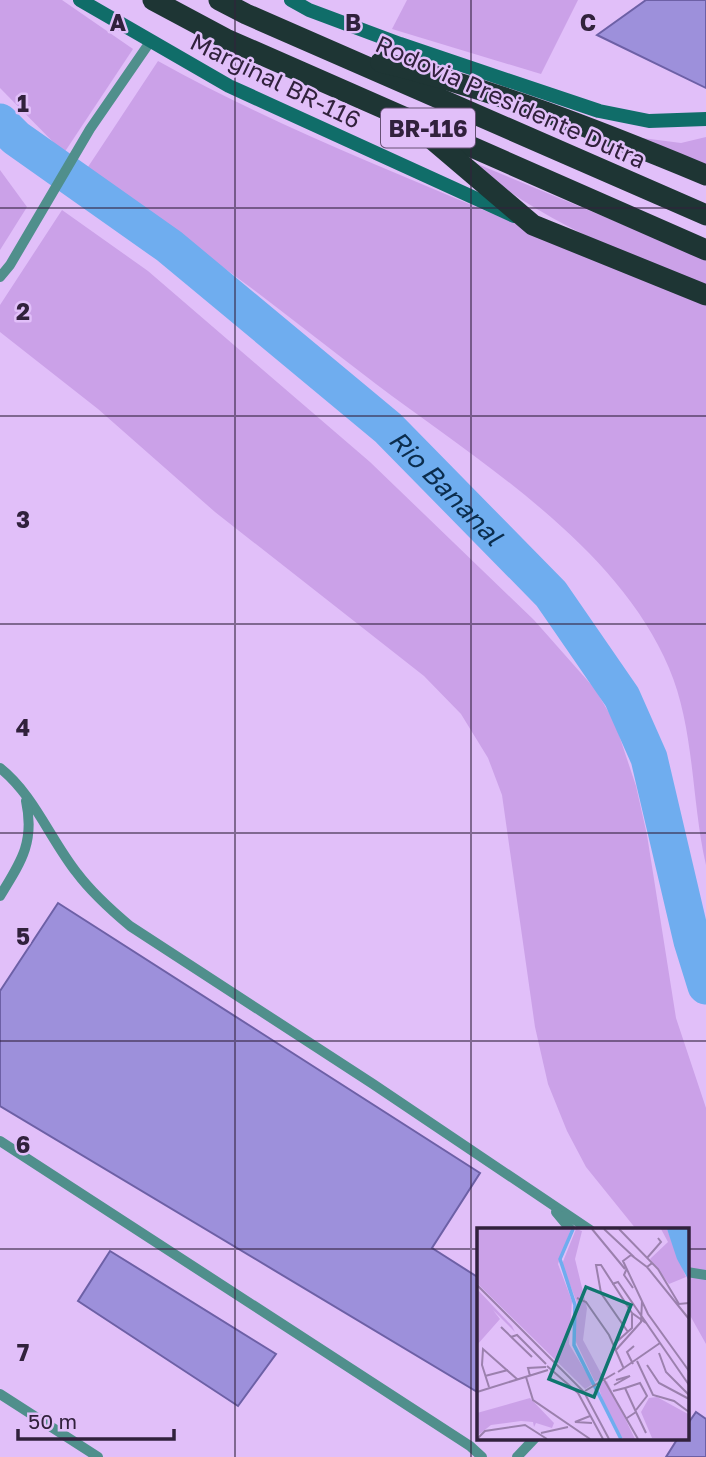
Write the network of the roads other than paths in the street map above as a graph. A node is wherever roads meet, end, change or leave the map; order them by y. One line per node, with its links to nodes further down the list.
1 (80, 0): 5 (main road, Marginal BR-116)
2 (153, 0): 8 (highway, BR-116)
3 (219, 0): 6 (highway, Rodovia Presidente Dutra / BR-116)
4 (291, 0): 7 (main road)
5 (151, 43): 11 (main road, Marginal BR-116); 13 (lane)
6 (330, 50): 9 (highway); 10 (highway, Rodovia Presidente Dutra / BR-116)
7 (706, 118)
8 (408, 119): 11 (highway); 12 (highway, BR-116)
9 (706, 175)
10 (706, 215)
11 (533, 225): 14 (highway)
12 (706, 250)
13 (0, 277)
14 (706, 295)
15 (0, 768): 16 (lane)
16 (24, 794): 17 (lane); 19 (lane)
17 (0, 896)
18 (0, 1141): 25 (lane)
19 (547, 1201): 20 (lane); 21 (lane)
20 (568, 1228)
21 (587, 1228)
22 (0, 1394): 24 (lane)
23 (533, 1440): 26 (lane)
24 (98, 1457)
25 (482, 1457)
26 (517, 1457)

